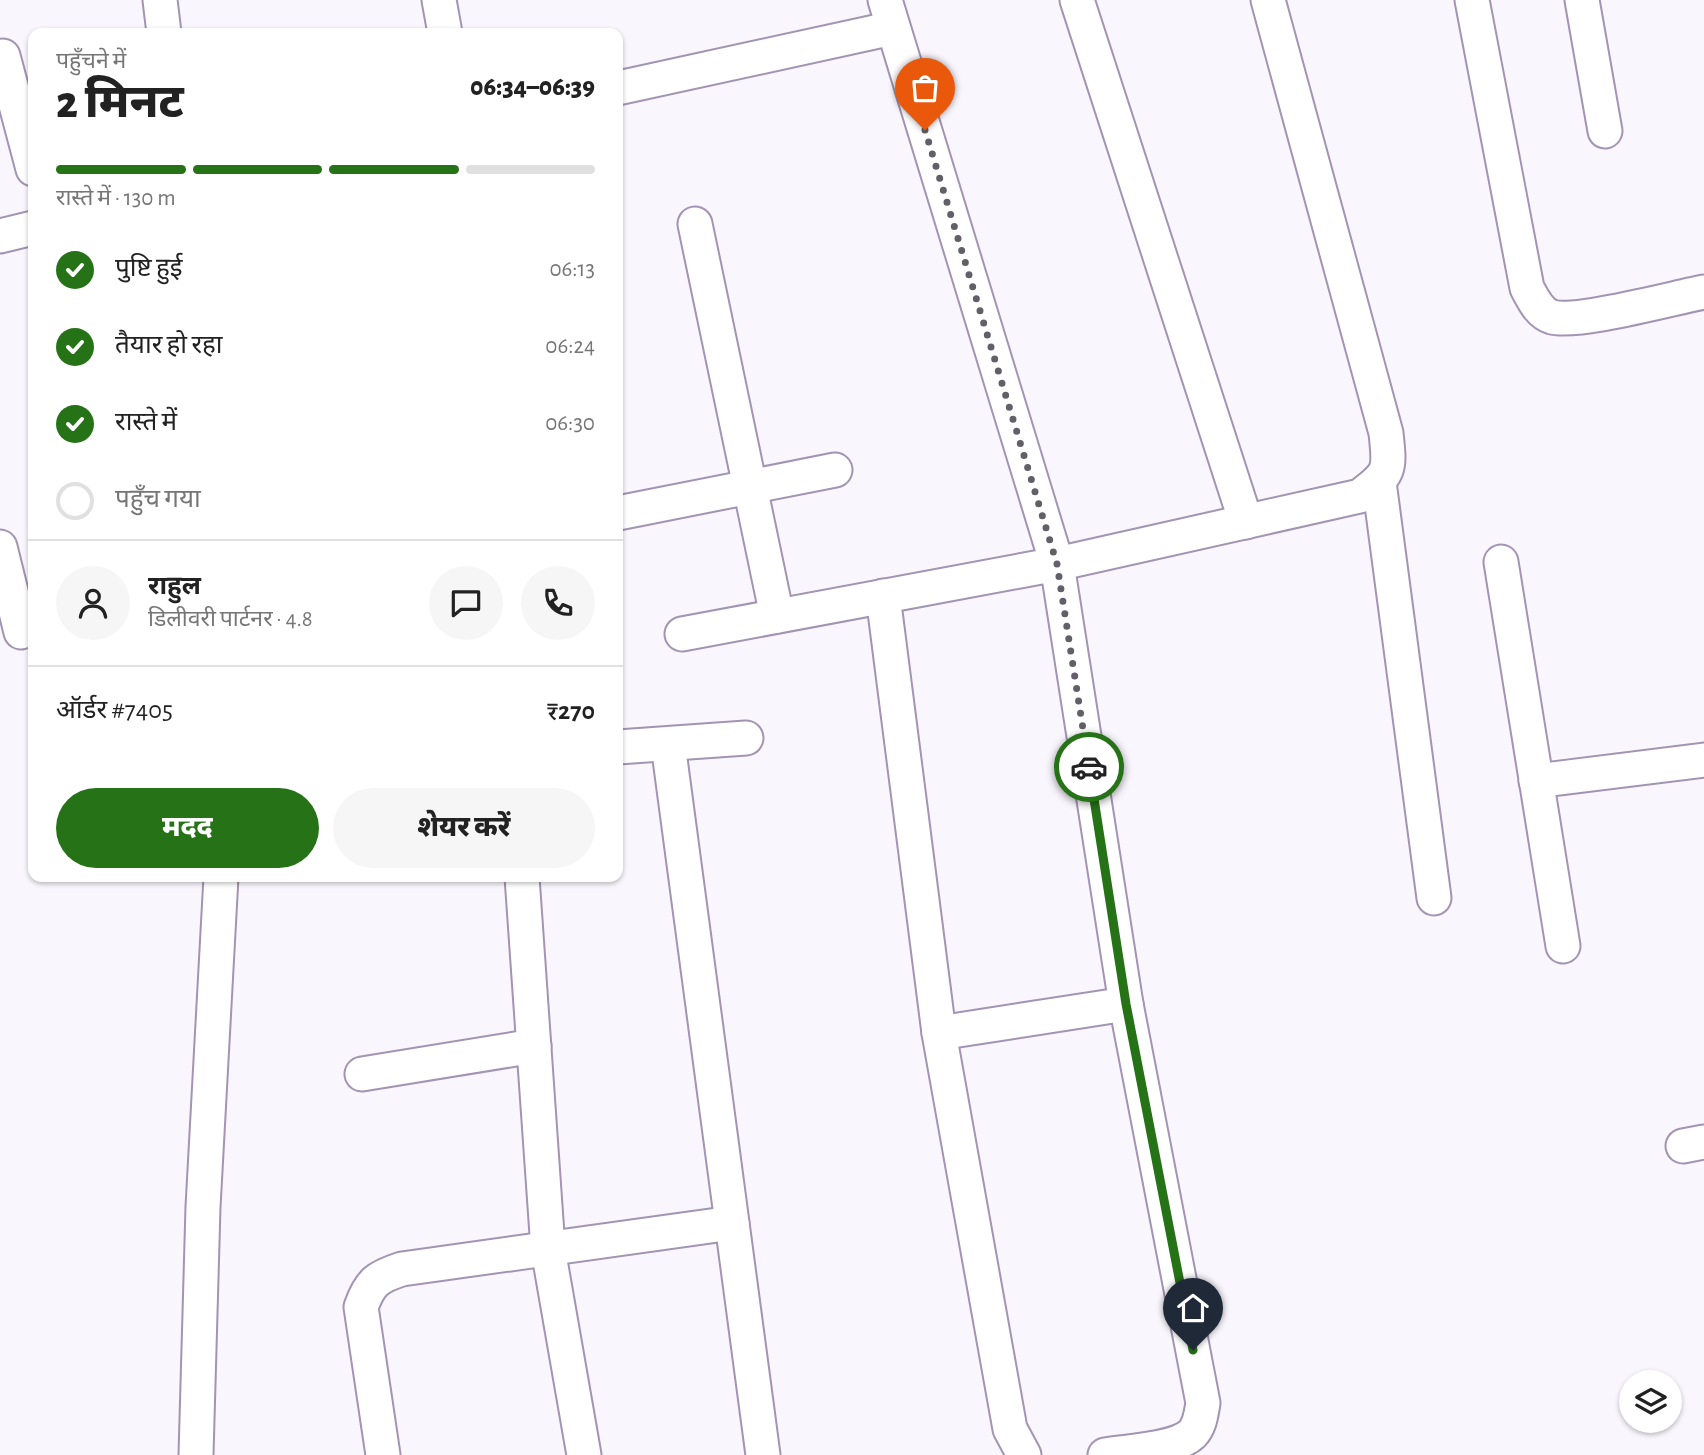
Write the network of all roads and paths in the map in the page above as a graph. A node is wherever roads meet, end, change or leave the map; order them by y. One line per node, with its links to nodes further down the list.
1 (160, 0): 8 (street)
2 (439, 0): 9 (street)
3 (1077, 0): 23 (street)
4 (1268, 0): 20 (street)
5 (1472, 0): 18 (street)
6 (1581, 0): 13 (street)
7 (889, 14): 11 (street); 26 (street)
8 (163, 28)
9 (444, 28)
10 (12, 56): 12 (street)
11 (623, 87)
12 (7, 102): 14 (street)
13 (1605, 131)
14 (28, 156)
15 (695, 224): 21 (street)
16 (28, 229): 17 (street)
17 (0, 236)
18 (1704, 292)
19 (835, 470): 21 (street)
20 (1379, 482): 23 (street); 38 (street)
21 (750, 487): 22 (street); 28 (street)
22 (623, 512)
23 (1246, 522): 26 (street)
24 (0, 547): 29 (street)
25 (1501, 562): 35 (street)
26 (1057, 564): 27 (street); 40 (street)
27 (883, 596): 28 (street); 41 (street)
28 (776, 616): 30 (street)
29 (18, 633)
30 (682, 634)
31 (746, 738): 32 (street)
32 (668, 744): 33 (street); 44 (street)
33 (623, 747)
34 (1704, 760): 35 (street)
35 (1536, 781): 39 (street)
36 (221, 882): 46 (street)
37 (522, 882): 42 (street)
38 (1434, 898)
39 (1563, 946)
40 (1126, 1004): 41 (street); 51 (street)
41 (939, 1033): 50 (street)
42 (534, 1046): 43 (street); 45 (street)
43 (362, 1074)
44 (732, 1223): 45 (street); 49 (street)
45 (548, 1249): 47 (street); 48 (street)
46 (196, 1455)
47 (383, 1455)
48 (583, 1455)
49 (763, 1455)
50 (1024, 1455)
51 (1105, 1455)

